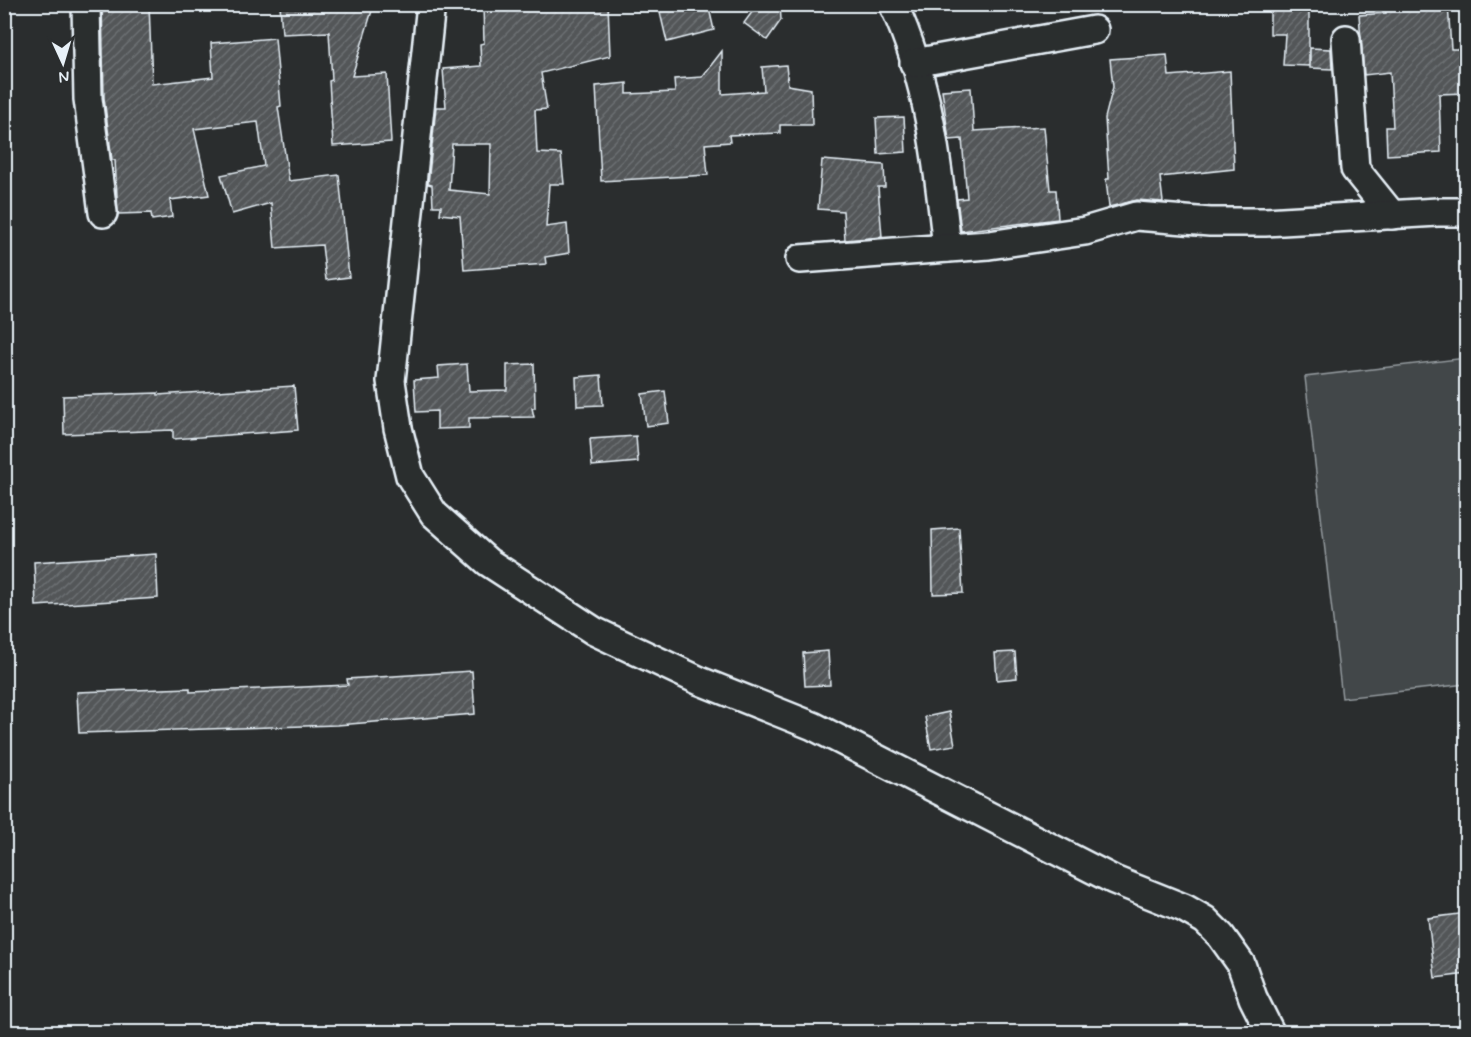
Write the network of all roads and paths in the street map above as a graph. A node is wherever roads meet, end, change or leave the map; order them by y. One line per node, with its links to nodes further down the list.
1 (86, 4): 8 (street)
2 (431, 4): 12 (street)
3 (893, 4): 6 (street)
4 (1094, 30): 6 (street)
5 (1346, 39): 9 (street)
6 (914, 63): 10 (street)
7 (1467, 212): 9 (street)
8 (104, 213)
9 (1392, 215): 10 (street)
10 (947, 248): 11 (street)
11 (800, 259)
12 (1270, 1032)

